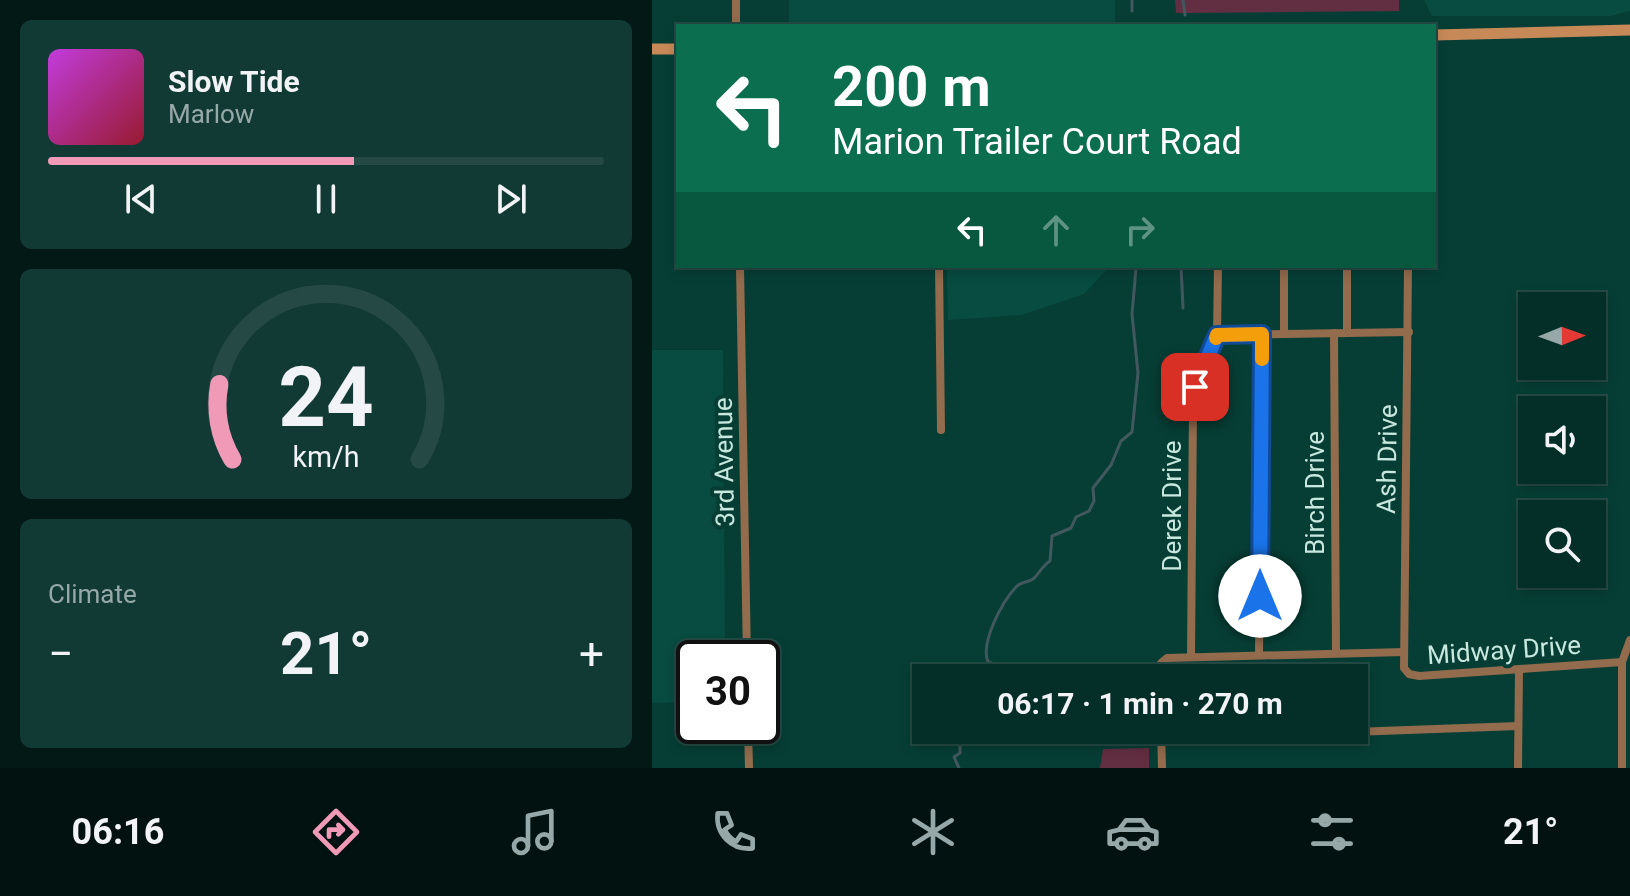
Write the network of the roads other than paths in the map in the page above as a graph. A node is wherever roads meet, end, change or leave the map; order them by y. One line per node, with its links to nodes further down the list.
1 (736, 0): 2 (street)
2 (736, 24)
3 (1630, 30): 4 (street)
4 (1436, 35)
5 (652, 49): 6 (street)
6 (676, 49)
7 (740, 268): 20 (street, 3rd Avenue)
8 (939, 268): 19 (street)
9 (1218, 268): 18 (street, Derek Drive)
10 (1284, 268): 17 (street)
11 (1347, 268): 15 (street)
12 (1408, 268): 13 (street, Ash Drive)
13 (1409, 332): 15 (street); 22 (street, Ash Drive)
14 (1334, 333): 15 (street); 17 (street); 23 (street, Birch Drive)
15 (1347, 333)
16 (1262, 334): 17 (street); 18 (street); 24 (street)
17 (1284, 334)
18 (1217, 335): 25 (street, Derek Drive)
19 (941, 430)
20 (747, 640)
21 (1630, 640): 26 (street)
22 (1404, 652): 23 (street, Midway Drive); 28 (street, Midway Drive)
23 (1336, 653): 24 (street, Midway Drive)
24 (1259, 655): 25 (street, Midway Drive)
25 (1191, 656): 27 (street)
26 (1622, 662): 28 (street, Midway Drive); 36 (street)
27 (1161, 664)
28 (1519, 670): 29 (street)
29 (1518, 726): 30 (street); 35 (street)
30 (1368, 729)
31 (748, 744): 33 (street)
32 (1162, 744): 34 (street)
33 (749, 768)
34 (1162, 768)
35 (1518, 768)
36 (1622, 768)

